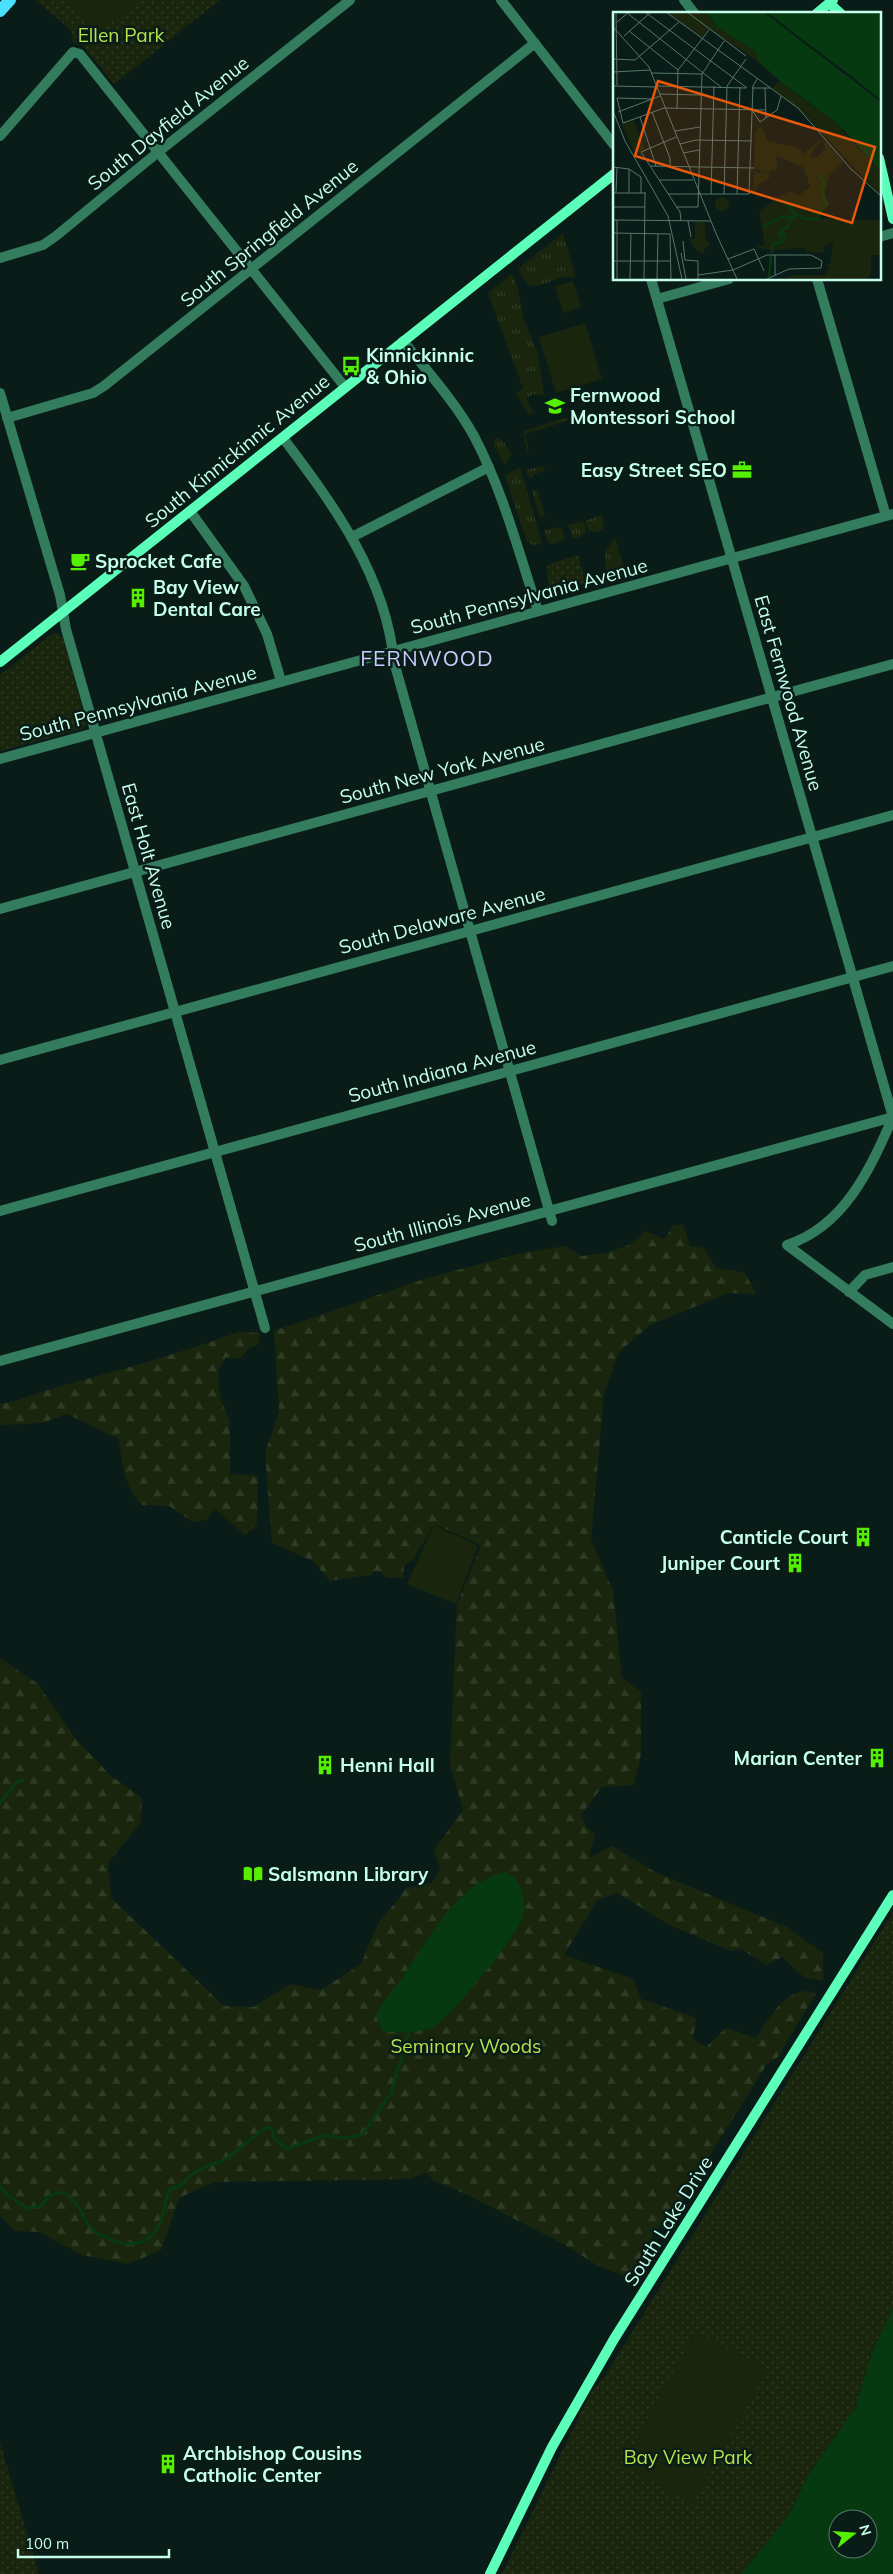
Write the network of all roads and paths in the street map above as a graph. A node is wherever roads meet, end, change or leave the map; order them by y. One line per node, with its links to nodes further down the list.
1 (10, 0): 6 (main road)
2 (350, 0): 13 (street, South Dayfield Avenue)
3 (501, 0): 10 (street)
4 (684, 0): 7 (street)
5 (829, 4): 8 (street); 9 (street)
6 (0, 11)
7 (693, 12)
8 (819, 12)
9 (839, 12)
10 (535, 43): 12 (street); 21 (street, South Springfield Avenue)
11 (0, 136): 13 (street)
12 (613, 144)
13 (157, 153): 20 (street, South Dayfield Avenue); 21 (street)
14 (880, 162): 17 (street)
15 (613, 175): 26 (street, South Kinnickinnic Avenue)
16 (880, 185): 17 (street)
17 (893, 220)
18 (893, 233): 19 (street)
19 (880, 237)
20 (0, 258)
21 (249, 269): 27 (street); 29 (street, South Springfield Avenue)
22 (651, 280): 25 (street, East Fernwood Avenue)
23 (725, 280): 25 (street)
24 (817, 280): 33 (street)
25 (657, 299): 35 (street, East Fernwood Avenue)
26 (404, 342): 27 (street, South Kinnickinnic Avenue); 31 (street)
27 (345, 387): 30 (street, South Kinnickinnic Avenue)
28 (0, 393): 29 (street, East Holt Avenue)
29 (7, 418): 36 (street, East Holt Avenue)
30 (283, 438): 32 (street, South Kinnickinnic Avenue); 34 (street)
31 (489, 467): 34 (street); 37 (street)
32 (190, 511): 36 (street, South Kinnickinnic Avenue); 41 (street)
33 (889, 515): 35 (street, South Pennsylvania Avenue)
34 (352, 537): 38 (street)
35 (732, 558): 37 (street, South Pennsylvania Avenue); 42 (street, East Fernwood Avenue)
36 (63, 611): 39 (street, South Kinnickinnic Avenue); 43 (street, East Holt Avenue)
37 (538, 611): 38 (street, South Pennsylvania Avenue)
38 (393, 651): 41 (street, South Pennsylvania Avenue); 45 (street)
39 (0, 662)
40 (893, 664): 42 (street, South New York Avenue)
41 (281, 681): 43 (street, South Pennsylvania Avenue)
42 (772, 698): 45 (street, South New York Avenue); 47 (street, East Fernwood Avenue)
43 (95, 732): 44 (street, South Pennsylvania Avenue); 48 (street, East Holt Avenue)
44 (0, 759)
45 (430, 791): 48 (street, South New York Avenue); 50 (street)
46 (893, 815): 47 (street, South Delaware Avenue)
47 (812, 837): 50 (street, South Delaware Avenue); 52 (street, East Fernwood Avenue)
48 (135, 872): 49 (street, South New York Avenue); 53 (street, East Holt Avenue)
49 (0, 909)
50 (470, 930): 53 (street, South Delaware Avenue); 55 (street)
51 (893, 966): 52 (street, South Indiana Avenue)
52 (852, 977): 55 (street, South Indiana Avenue); 56 (street, East Fernwood Avenue)
53 (175, 1012): 54 (street, South Delaware Avenue); 57 (street, East Holt Avenue)
54 (0, 1060)
55 (510, 1071): 57 (street, South Indiana Avenue); 59 (street)
56 (893, 1117): 59 (street, South Illinois Avenue); 62 (street)
57 (215, 1152): 58 (street, South Indiana Avenue); 61 (street, East Holt Avenue)
58 (0, 1210)
59 (551, 1216): 61 (street, South Illinois Avenue)
60 (893, 1267): 62 (street)
61 (255, 1291): 64 (street, East Holt Avenue); 65 (street, South Illinois Avenue)
62 (849, 1292): 63 (street)
63 (893, 1324)
64 (265, 1328)
65 (0, 1360)
66 (893, 1895): 67 (street, South Lake Drive)
67 (490, 2574)

